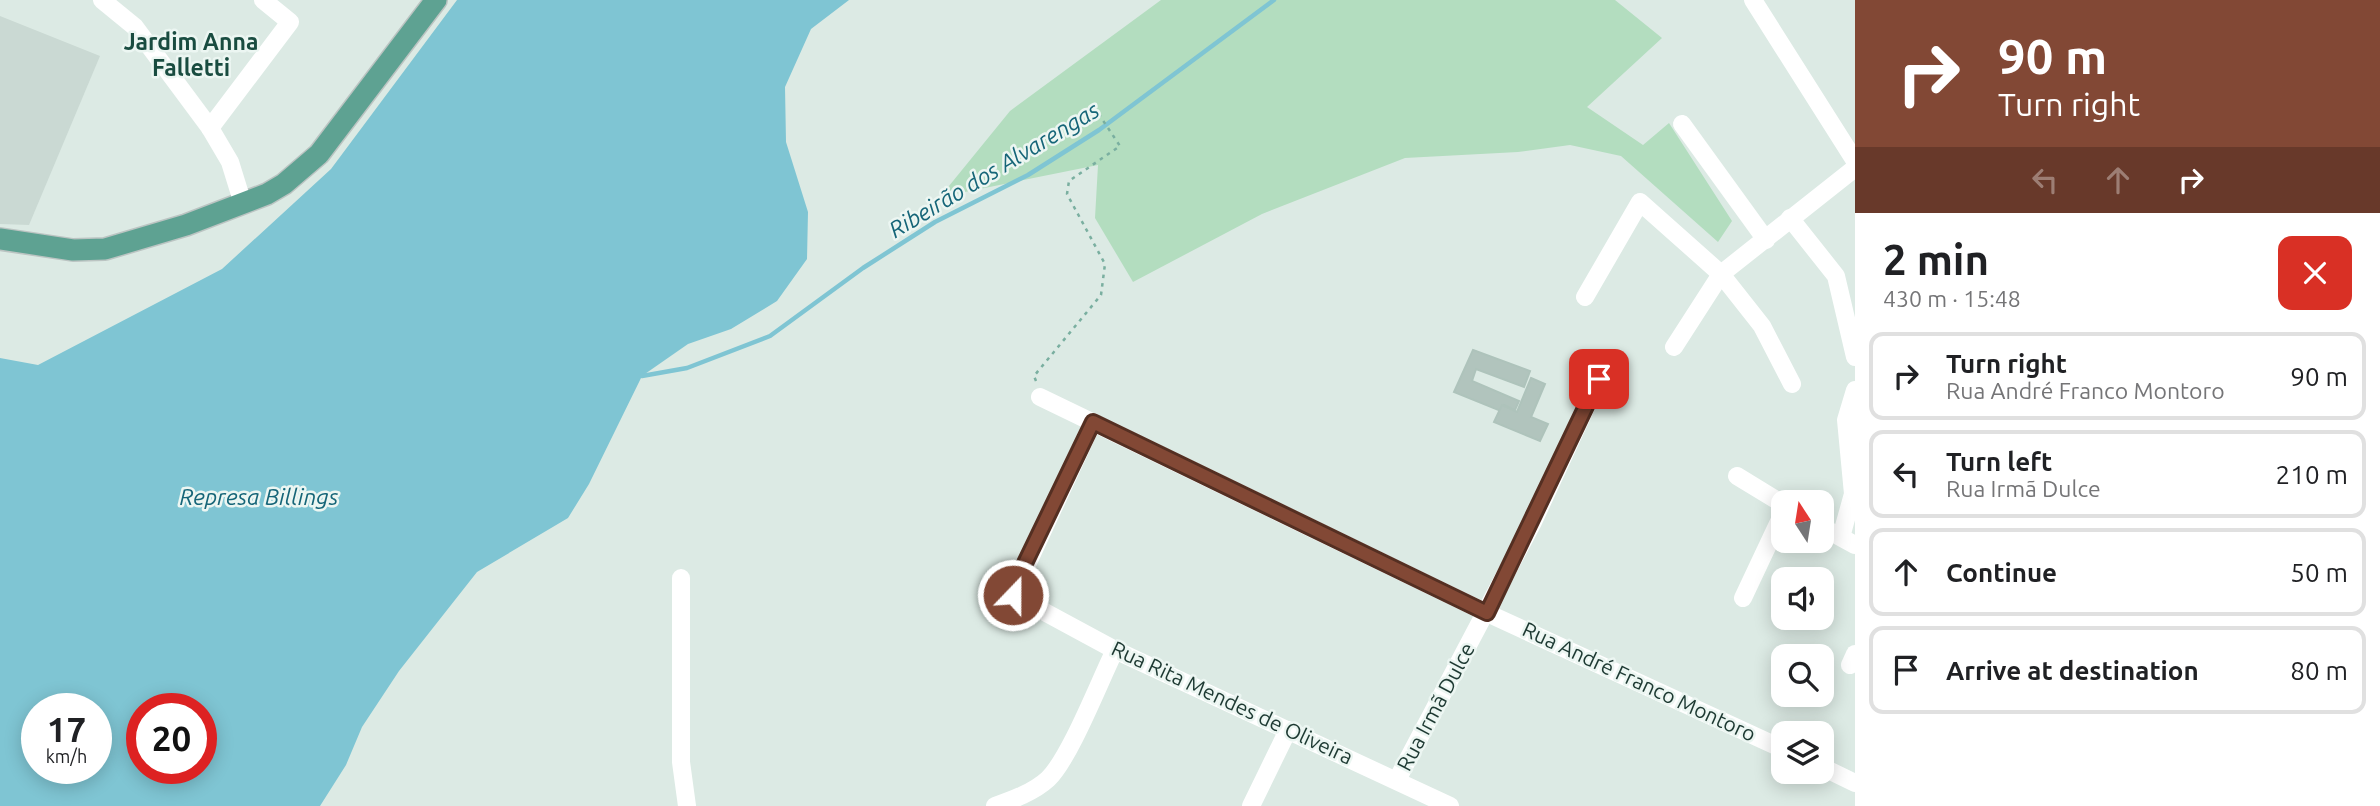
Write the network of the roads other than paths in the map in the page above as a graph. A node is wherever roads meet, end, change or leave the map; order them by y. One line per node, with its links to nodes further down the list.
1 (102, 0): 6 (street)
2 (263, 0): 6 (street)
3 (436, 0): 9 (main road)
4 (1754, 0): 7 (street)
5 (1682, 124): 12 (street)
6 (210, 128): 9 (street)
7 (1855, 161)
8 (1855, 168): 10 (street)
9 (243, 204): 11 (main road)
10 (1790, 218): 12 (street); 16 (street)
11 (0, 239)
12 (1766, 240): 13 (street)
13 (1721, 274): 14 (street); 15 (street); 18 (street)
14 (1585, 297)
15 (1674, 347)
16 (1855, 357)
17 (1599, 379): 28 (street, Rua Irmã Dulce)
18 (1792, 384)
19 (1855, 390): 25 (street)
20 (1040, 397): 21 (street, Rua André Franco Montoro)
21 (1093, 422): 28 (street, Rua André Franco Montoro); 29 (street, Rua Rita Mendes de Oliveira)
22 (1737, 476): 23 (street)
23 (1771, 497)
24 (1771, 538): 27 (street)
25 (1848, 541)
26 (681, 578): 35 (street)
27 (1743, 598)
28 (1487, 613): 31 (street, Rua André Franco Montoro); 33 (street, Rua Irmã Dulce)
29 (1115, 650): 30 (street, Rua Rita Mendes de Oliveira); 36 (street)
30 (1288, 730): 33 (street, Rua Rita Mendes de Oliveira); 37 (street)
31 (1771, 743)
32 (1834, 773): 34 (street)
33 (1397, 780): 38 (street, Rua Rita Mendes de Oliveira)
34 (1855, 783)
35 (687, 806)
36 (995, 806)
37 (1251, 806)
38 (1450, 806)

